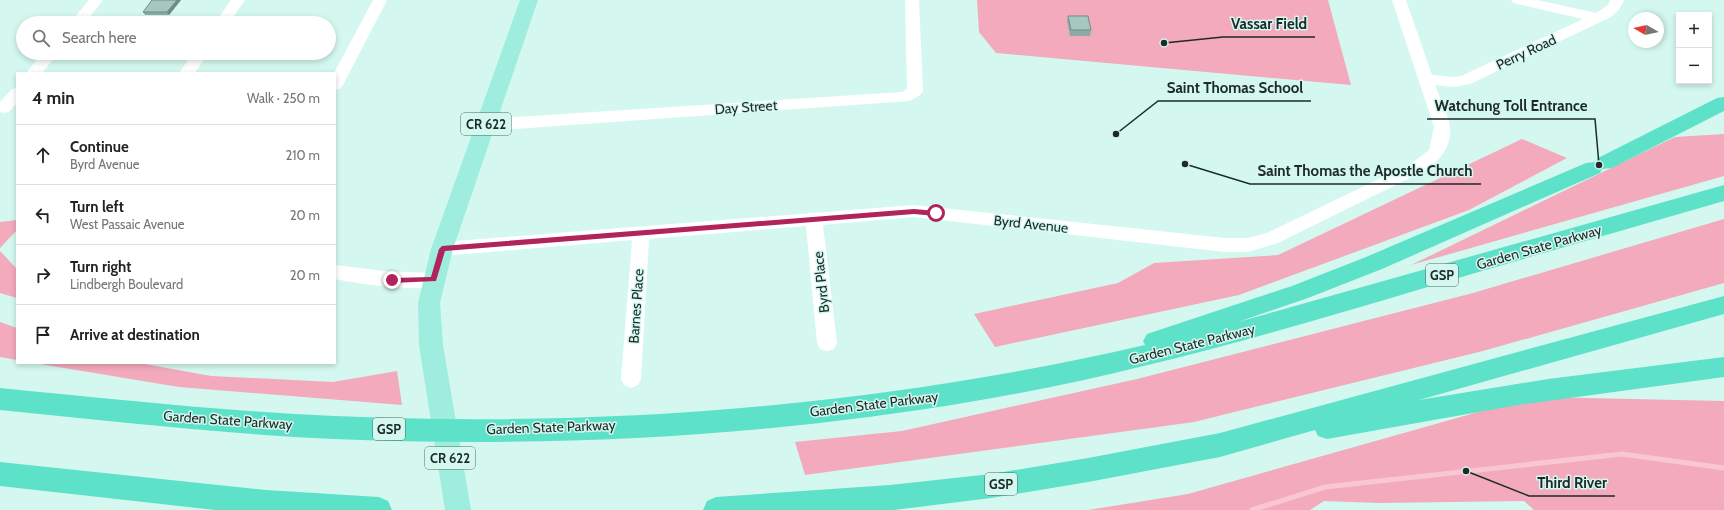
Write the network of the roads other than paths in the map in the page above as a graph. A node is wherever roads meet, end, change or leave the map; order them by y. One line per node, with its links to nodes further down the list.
1 (96, 0): 9 (street)
2 (238, 0): 10 (street)
3 (380, 0): 17 (street)
4 (529, 0): 21 (main road, CR 622)
5 (912, 0): 21 (street, Day Street)
6 (1399, 0): 16 (street, Byrd Avenue)
7 (1518, 0): 11 (street)
8 (1617, 0): 11 (street, Perry Road)
9 (83, 16)
10 (227, 16)
11 (1598, 18): 16 (street, Perry Road)
12 (45, 60): 14 (street)
13 (196, 60): 15 (street)
14 (35, 72)
15 (188, 72)
16 (1426, 79): 23 (street, Byrd Avenue)
17 (336, 83)
18 (16, 95): 20 (street)
19 (1723, 103): 32 (highway)
20 (7, 110)
21 (485, 125): 25 (main road, CR 622)
22 (1724, 193): 32 (highway, Garden State Parkway / GSP)
23 (814, 220): 24 (street, Byrd Avenue); 29 (street, Byrd Place)
24 (641, 233): 25 (street, Byrd Avenue); 31 (street, Barnes Place)
25 (442, 249): 27 (main road, CR 622)
26 (336, 272): 27 (street)
27 (434, 280): 37 (main road, CR 622)
28 (1724, 304): 34 (highway, GSP)
29 (827, 343)
30 (1724, 367): 34 (highway)
31 (631, 379)
32 (1040, 379): 33 (highway, Garden State Parkway / GSP)
33 (0, 399)
34 (1220, 445): 38 (highway, GSP)
35 (0, 474): 36 (highway)
36 (379, 510)
37 (458, 510)
38 (716, 510)

